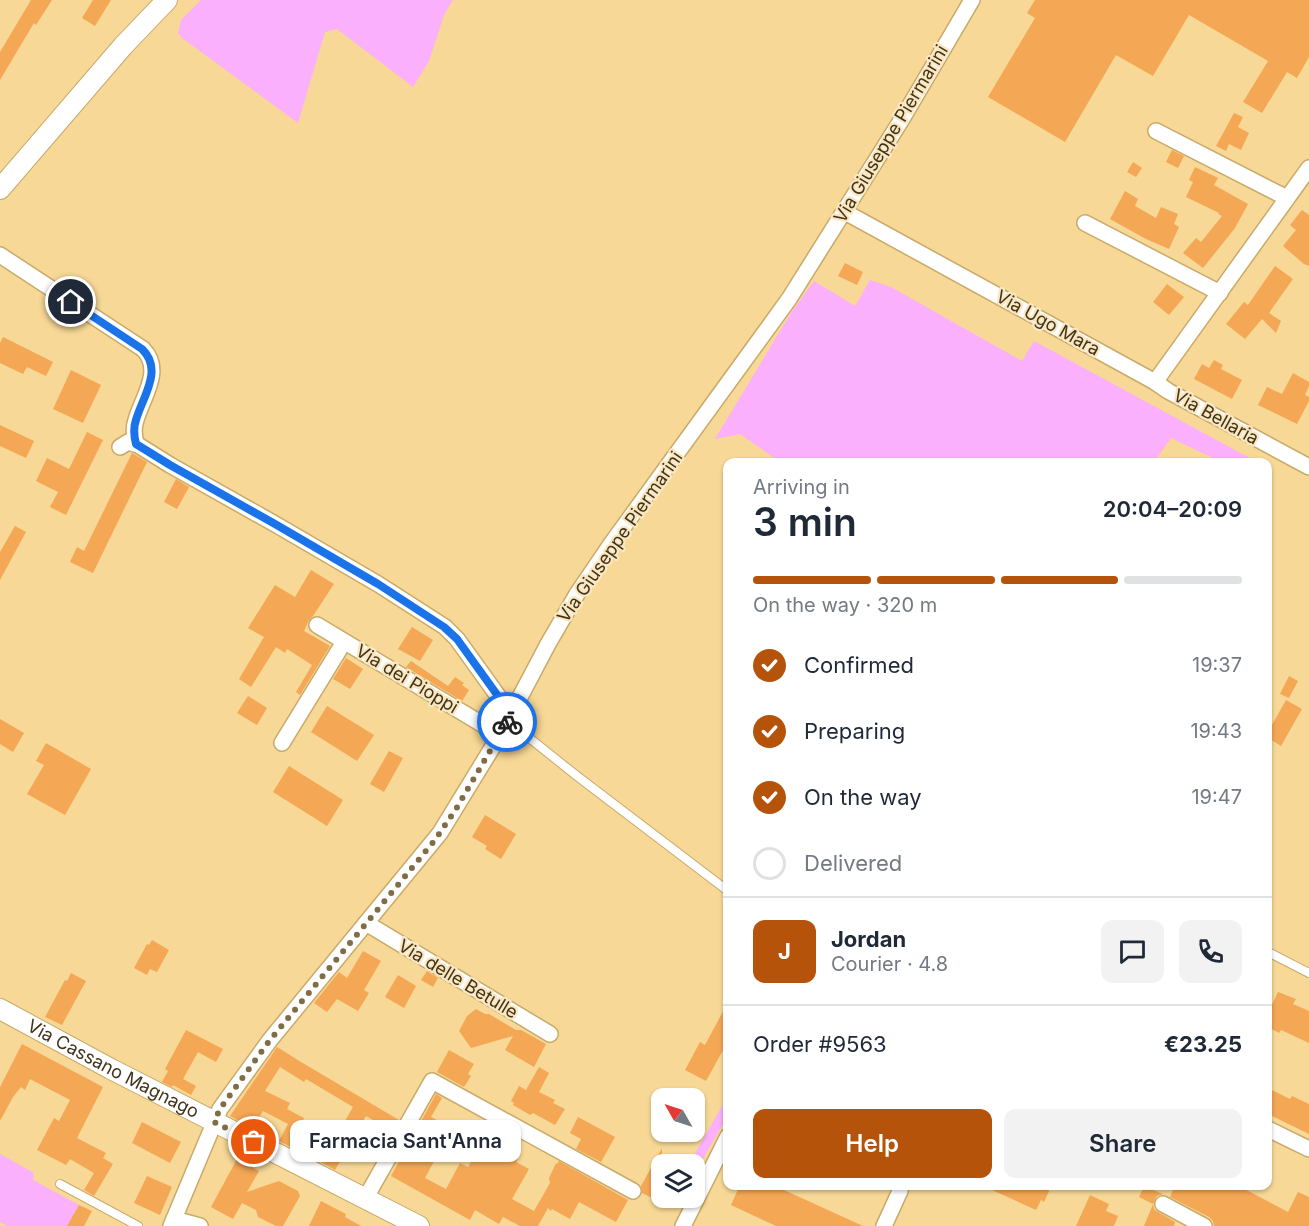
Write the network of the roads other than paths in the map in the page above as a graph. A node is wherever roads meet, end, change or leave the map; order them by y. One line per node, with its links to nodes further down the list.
1 (149, 0): 4 (street)
2 (167, 0): 4 (street)
3 (972, 0): 9 (street, Via Giuseppe Piermarini)
4 (123, 46): 7 (street)
5 (1156, 131): 8 (street)
6 (1309, 168): 8 (street)
7 (0, 189)
8 (1287, 198): 12 (street)
9 (845, 212): 13 (street, Via Ugo Mara); 19 (street, Via Giuseppe Piermarini)
10 (1085, 223): 12 (street)
11 (0, 255): 14 (street)
12 (1220, 293): 13 (street)
13 (1155, 382): 16 (street, Via Bellaria)
14 (136, 444): 15 (street); 19 (street)
15 (120, 447)
16 (1309, 466)
17 (317, 625): 18 (street, Via dei Pioppi)
18 (344, 642): 20 (street, Via dei Pioppi); 21 (street, Via dei Pioppi)
19 (510, 717): 20 (street, Via Giuseppe Piermarini); 22 (lane)
20 (500, 735): 23 (street, Via Giuseppe Piermarini)
21 (282, 742)
22 (723, 887)
23 (366, 923): 27 (street, Via delle Betulle); 28 (street, Via Giuseppe Piermarini)
24 (1272, 954): 25 (lane)
25 (1309, 973)
26 (0, 1009): 28 (street, Via Cassano Magnago)
27 (550, 1034)
28 (214, 1122): 35 (street, Via Cassano Magnago); 37 (street, Via Giuseppe Piermarini)
29 (1272, 1131): 31 (street)
30 (723, 1147): 39 (street)
31 (1309, 1149)
32 (60, 1184): 40 (lane)
33 (900, 1190): 43 (street)
34 (633, 1191): 35 (street)
35 (365, 1199): 42 (street, Via Cassano Magnago)
36 (1163, 1204): 38 (street)
37 (172, 1222): 41 (street)
38 (1188, 1222): 44 (street)
39 (686, 1225)
40 (138, 1226)
41 (200, 1226)
42 (418, 1226)
43 (884, 1226)
44 (1204, 1226)

